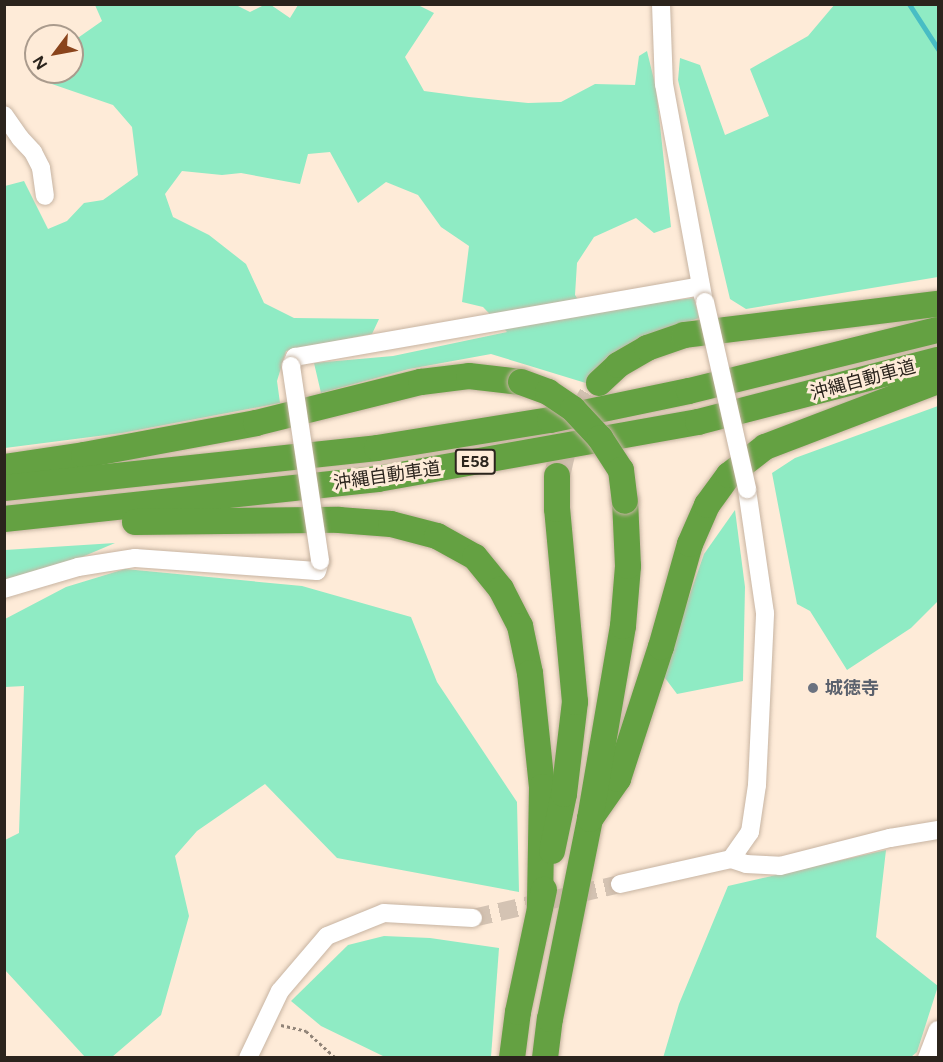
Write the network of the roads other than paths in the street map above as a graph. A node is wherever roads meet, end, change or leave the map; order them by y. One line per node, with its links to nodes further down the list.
1 (661, 4): 4 (street)
2 (4, 115): 3 (street)
3 (45, 196)
4 (703, 294): 15 (street, bridge); 18 (street, bridge)
5 (939, 304): 9 (highway)
6 (939, 330): 12 (highway, 沖縄自動車道 / E58)
7 (939, 360): 13 (highway, 沖縄自動車道 / E58)
8 (939, 381): 16 (highway)
9 (599, 383)
10 (4, 467): 16 (highway, bridge)
11 (557, 476): 20 (highway)
12 (4, 488)
13 (62, 514): 14 (highway, 沖縄自動車道 / E58); 20 (highway)
14 (4, 519)
15 (4, 589)
16 (590, 819): 25 (highway)
17 (939, 830): 18 (street)
18 (731, 860): 19 (street)
19 (620, 884)
20 (540, 908): 24 (highway)
21 (473, 918): 23 (street)
22 (939, 1030): 26 (street)
23 (248, 1058)
24 (512, 1058)
25 (545, 1058)
26 (927, 1058)

